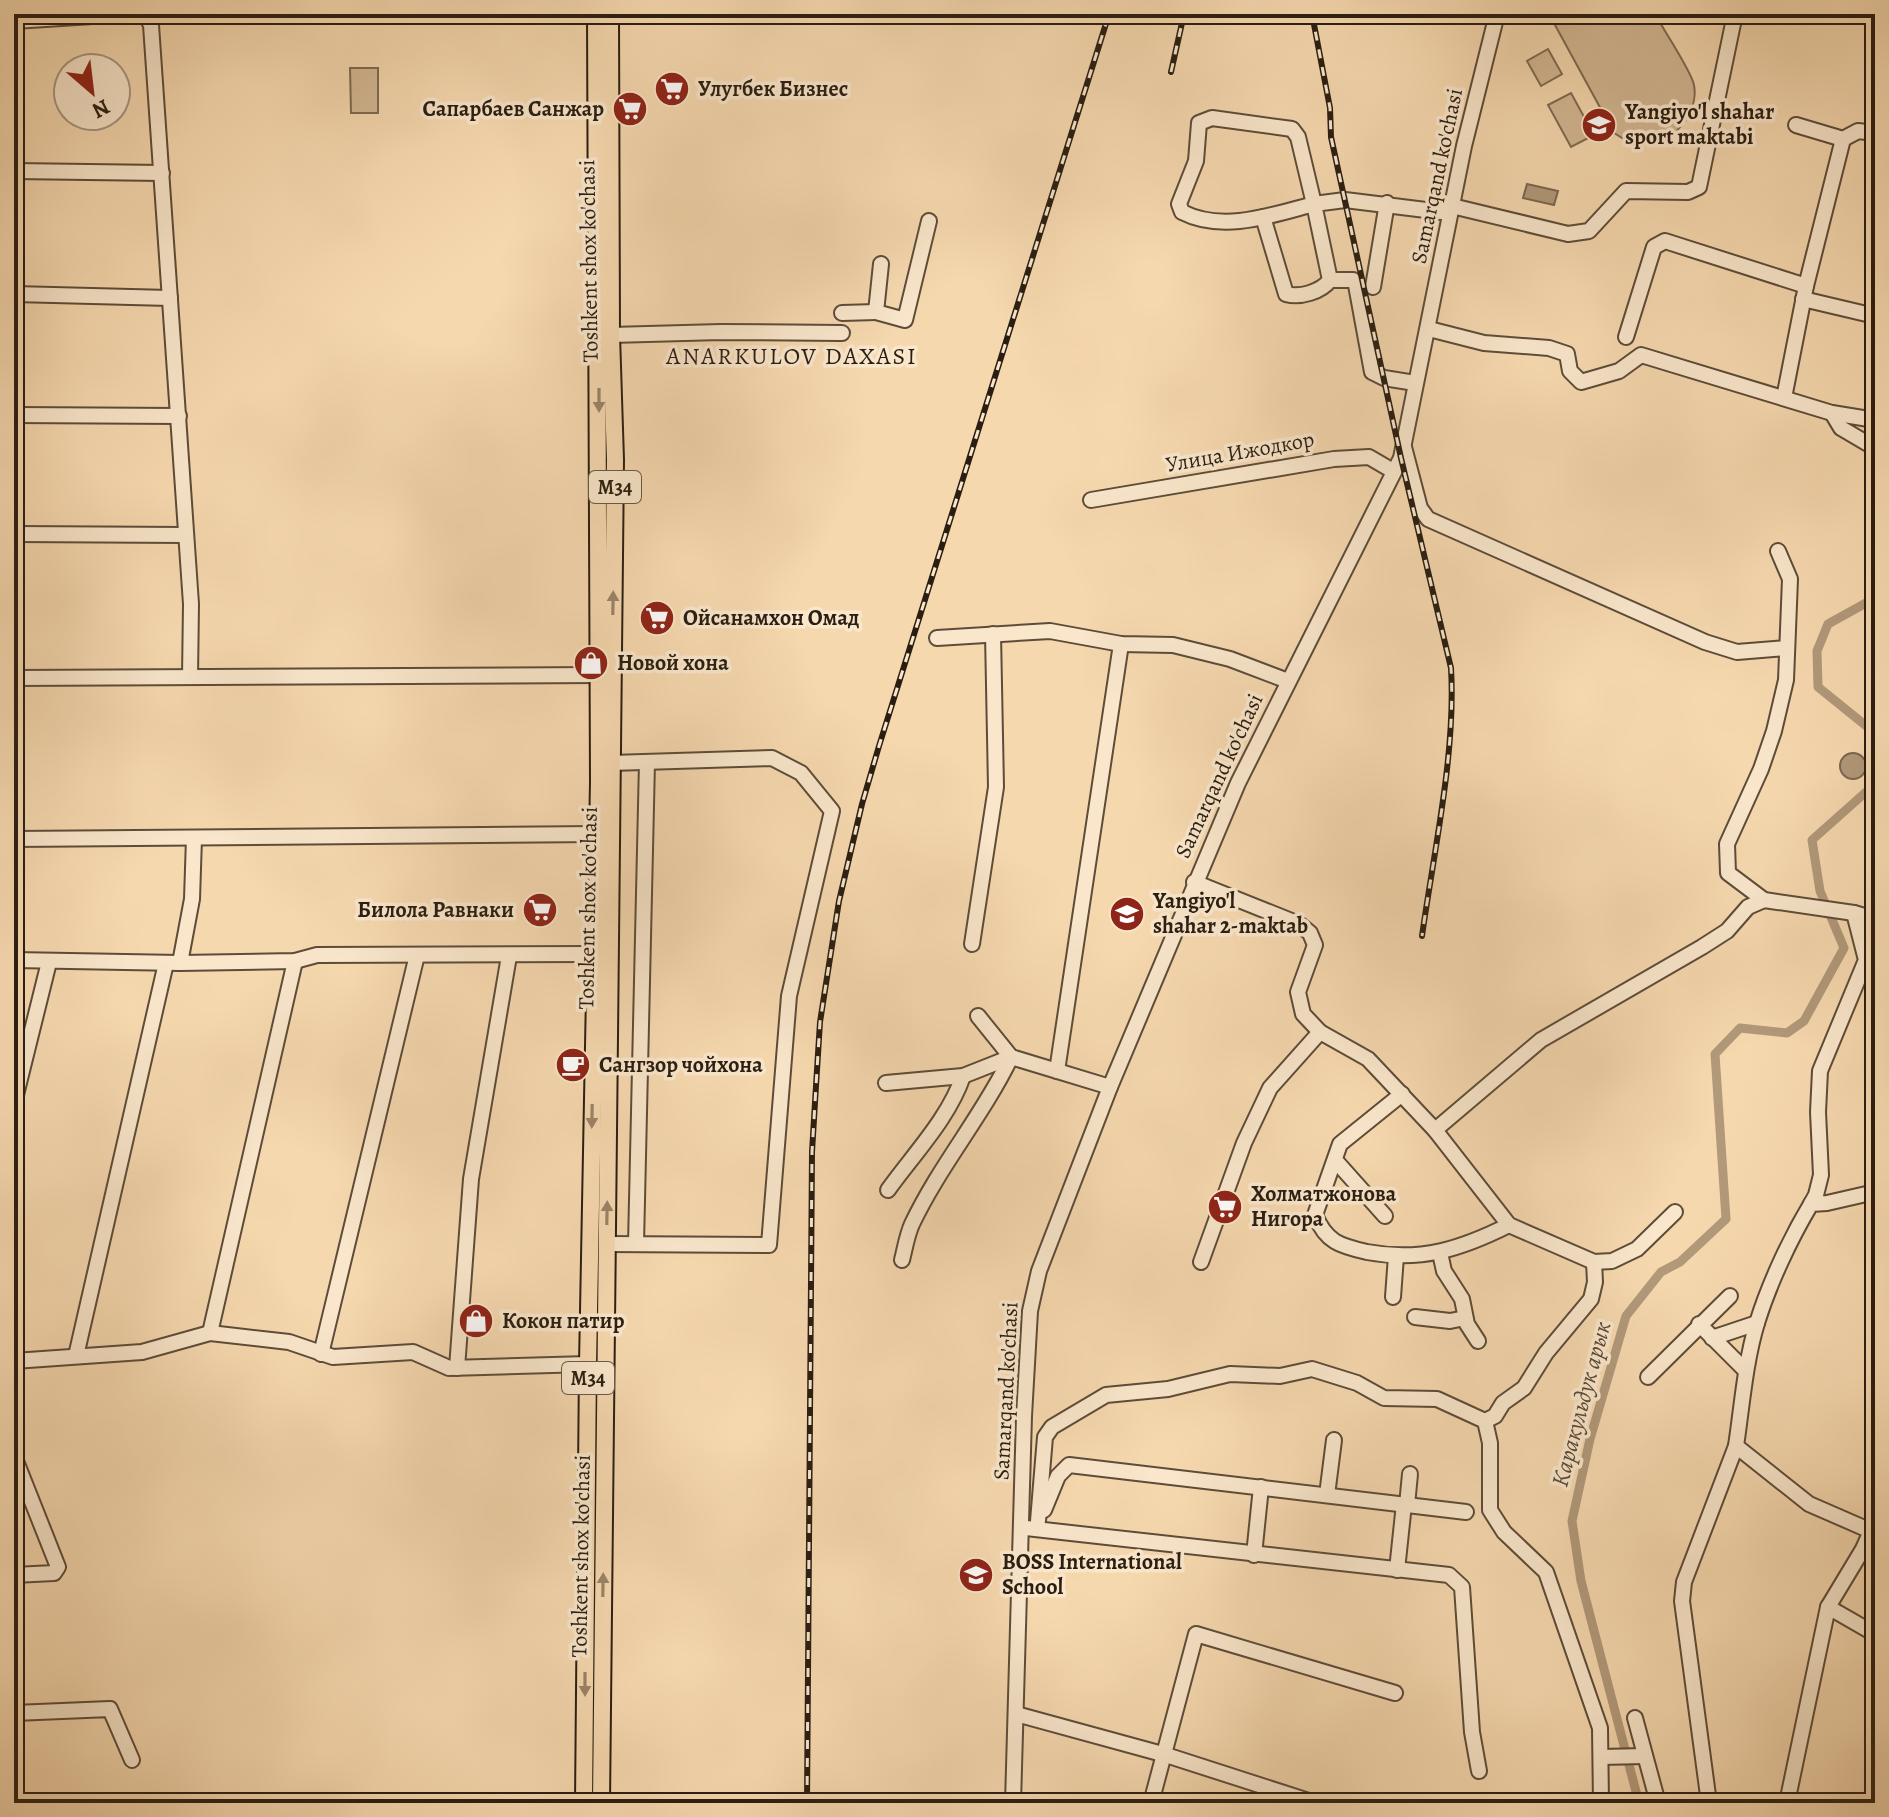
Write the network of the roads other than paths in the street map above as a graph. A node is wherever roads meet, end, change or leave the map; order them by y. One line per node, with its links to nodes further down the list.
1 (124, 14): 7 (street)
2 (145, 14): 12 (street)
3 (596, 14): 48 (main road, Toshkent shox ko'chasi / M34, one-way to 48)
4 (610, 14): 29 (main road, Toshkent shox ko'chasi / M34)
5 (1497, 14): 15 (street, Samarqand ko'chasi)
6 (1735, 14): 15 (street)
7 (14, 21)
8 (1796, 125): 10 (street)
9 (1875, 133): 10 (street)
10 (1843, 139): 21 (street)
11 (14, 171): 12 (street)
12 (162, 173): 23 (street)
13 (1387, 203): 14 (street); 15 (street); 20 (street)
14 (1314, 204): 16 (street); 16 (street); 19 (street)
15 (1451, 210): 27 (street, Samarqand ko'chasi)
16 (1263, 217): 19 (street)
17 (929, 221): 24 (street)
18 (881, 264): 24 (street)
19 (1330, 280): 31 (street)
20 (1373, 287)
21 (1805, 292): 26 (street); 30 (street); 32 (street)
22 (14, 294): 23 (street)
23 (170, 298): 35 (street)
24 (876, 312): 25 (street)
25 (842, 313)
26 (1875, 316)
27 (1429, 329): 31 (street, Samarqand ko'chasi); 32 (street)
28 (842, 333): 29 (street)
29 (611, 335): 53 (main road, Toshkent shox ko'chasi / M34, one-way to 29)
30 (1626, 337)
31 (1415, 383): 37 (street, Samarqand ko'chasi)
32 (1784, 398): 33 (street)
33 (1832, 413): 36 (street); 38 (street)
34 (14, 415): 35 (street)
35 (179, 416): 42 (street)
36 (1875, 420)
37 (1403, 442): 39 (street, Samarqand ko'chasi); 47 (street)
38 (1875, 448)
39 (1393, 471): 40 (street, Улица Ижодкор); 51 (street, Samarqand ko'chasi)
40 (1091, 500)
41 (14, 534): 42 (street)
42 (185, 535): 49 (street)
43 (1778, 551): 47 (street)
44 (993, 634): 45 (street); 46 (street); 62 (street)
45 (937, 638)
46 (1121, 644): 51 (street); 73 (street)
47 (1787, 648): 58 (street)
48 (599, 675): 49 (street); 54 (main road, Toshkent shox ko'chasi / M34)
49 (190, 677): 50 (street)
50 (14, 678)
51 (1288, 681): 57 (street, Samarqand ko'chasi)
52 (647, 762): 53 (street); 88 (street); 88 (street)
53 (611, 763): 59 (main road, Toshkent shox ko'chasi / M34)
54 (598, 834): 55 (street); 59 (main road, Toshkent shox ko'chasi / M34)
55 (194, 838): 56 (street); 69 (street)
56 (14, 839)
57 (1194, 882): 71 (street); 76 (street, Samarqand ko'chasi)
58 (1764, 900): 60 (street); 79 (street)
59 (603, 904): 63 (main road, Toshkent shox ko'chasi / M34); 87 (main road, Toshkent shox ko'chasi / M34, one-way to 59)
60 (1854, 913): 61 (street); 83 (street)
61 (1875, 919)
62 (972, 944)
63 (595, 954): 65 (street); 106 (main road, Toshkent shox ko'chasi / M34, one-way to 106)
64 (417, 955): 65 (street); 67 (street); 103 (street)
65 (509, 956): 107 (street)
66 (14, 960): 68 (street)
67 (295, 961): 69 (street); 100 (street)
68 (49, 962): 69 (street); 78 (street)
69 (173, 963): 104 (street)
70 (978, 1016): 72 (street)
71 (1320, 1032): 77 (street); 92 (street)
72 (1011, 1057): 73 (street); 74 (street); 91 (street)
73 (1057, 1071): 76 (street)
74 (963, 1076): 75 (street); 81 (street)
75 (886, 1083)
76 (1110, 1087): 121 (street, Samarqand ko'chasi)
77 (1402, 1094): 79 (street); 80 (street)
78 (14, 1103)
79 (1435, 1130): 86 (street)
80 (1335, 1160): 85 (street); 90 (street)
81 (888, 1190)
82 (1875, 1192): 83 (street)
83 (1811, 1204): 98 (street)
84 (1675, 1212): 93 (street)
85 (1385, 1216)
86 (1509, 1225): 89 (street); 93 (street)
87 (606, 1244): 88 (street); 137 (main road, Toshkent shox ko'chasi / M34, one-way to 87)
88 (636, 1244)
89 (1440, 1253): 90 (street); 97 (street)
90 (1396, 1256): 95 (street)
91 (902, 1260)
92 (1201, 1262)
93 (1594, 1262): 110 (street)
94 (1730, 1296): 99 (street)
95 (1393, 1297)
96 (1415, 1317): 97 (street)
97 (1465, 1318): 102 (street)
98 (1757, 1323): 101 (street); 108 (street)
99 (1699, 1324): 101 (street); 109 (street)
100 (210, 1333): 103 (street); 104 (street)
101 (1712, 1338): 108 (street)
102 (1478, 1341)
103 (321, 1354): 107 (street)
104 (76, 1356): 105 (street)
105 (15, 1362)
106 (588, 1364): 107 (street); 136 (main road, Toshkent shox ko'chasi / M34, one-way to 136)
107 (457, 1368)
108 (1746, 1371): 112 (street)
109 (1648, 1377)
110 (1485, 1421): 119 (street); 133 (street)
111 (1334, 1440): 116 (street)
112 (1736, 1446): 120 (street); 143 (street)
113 (14, 1456): 124 (street)
114 (1410, 1474): 117 (street)
115 (1261, 1487): 116 (street); 119 (street); 122 (street)
116 (1327, 1495): 117 (street)
117 (1406, 1504): 118 (street); 123 (street)
118 (1466, 1512)
119 (1038, 1525): 121 (street); 122 (street)
120 (1873, 1526): 125 (street)
121 (1022, 1528): 129 (street, Samarqand ko'chasi)
122 (1254, 1555): 123 (street)
123 (1397, 1570): 135 (street)
124 (14, 1575)
125 (1828, 1607): 126 (street); 144 (street)
126 (1875, 1634)
127 (1395, 1693): 131 (street)
128 (14, 1713): 134 (street)
129 (1016, 1714): 131 (street); 138 (street, Samarqand ko'chasi)
130 (1635, 1718): 132 (street)
131 (1166, 1755): 139 (street); 140 (street)
132 (1645, 1756): 133 (street); 142 (street)
133 (1601, 1757): 141 (street)
134 (132, 1760)
135 (1479, 1771)
136 (584, 1803)
137 (601, 1803)
138 (1013, 1803)
139 (1151, 1803)
140 (1315, 1803)
141 (1601, 1803)
142 (1658, 1803)
143 (1709, 1803)
144 (1790, 1803)

